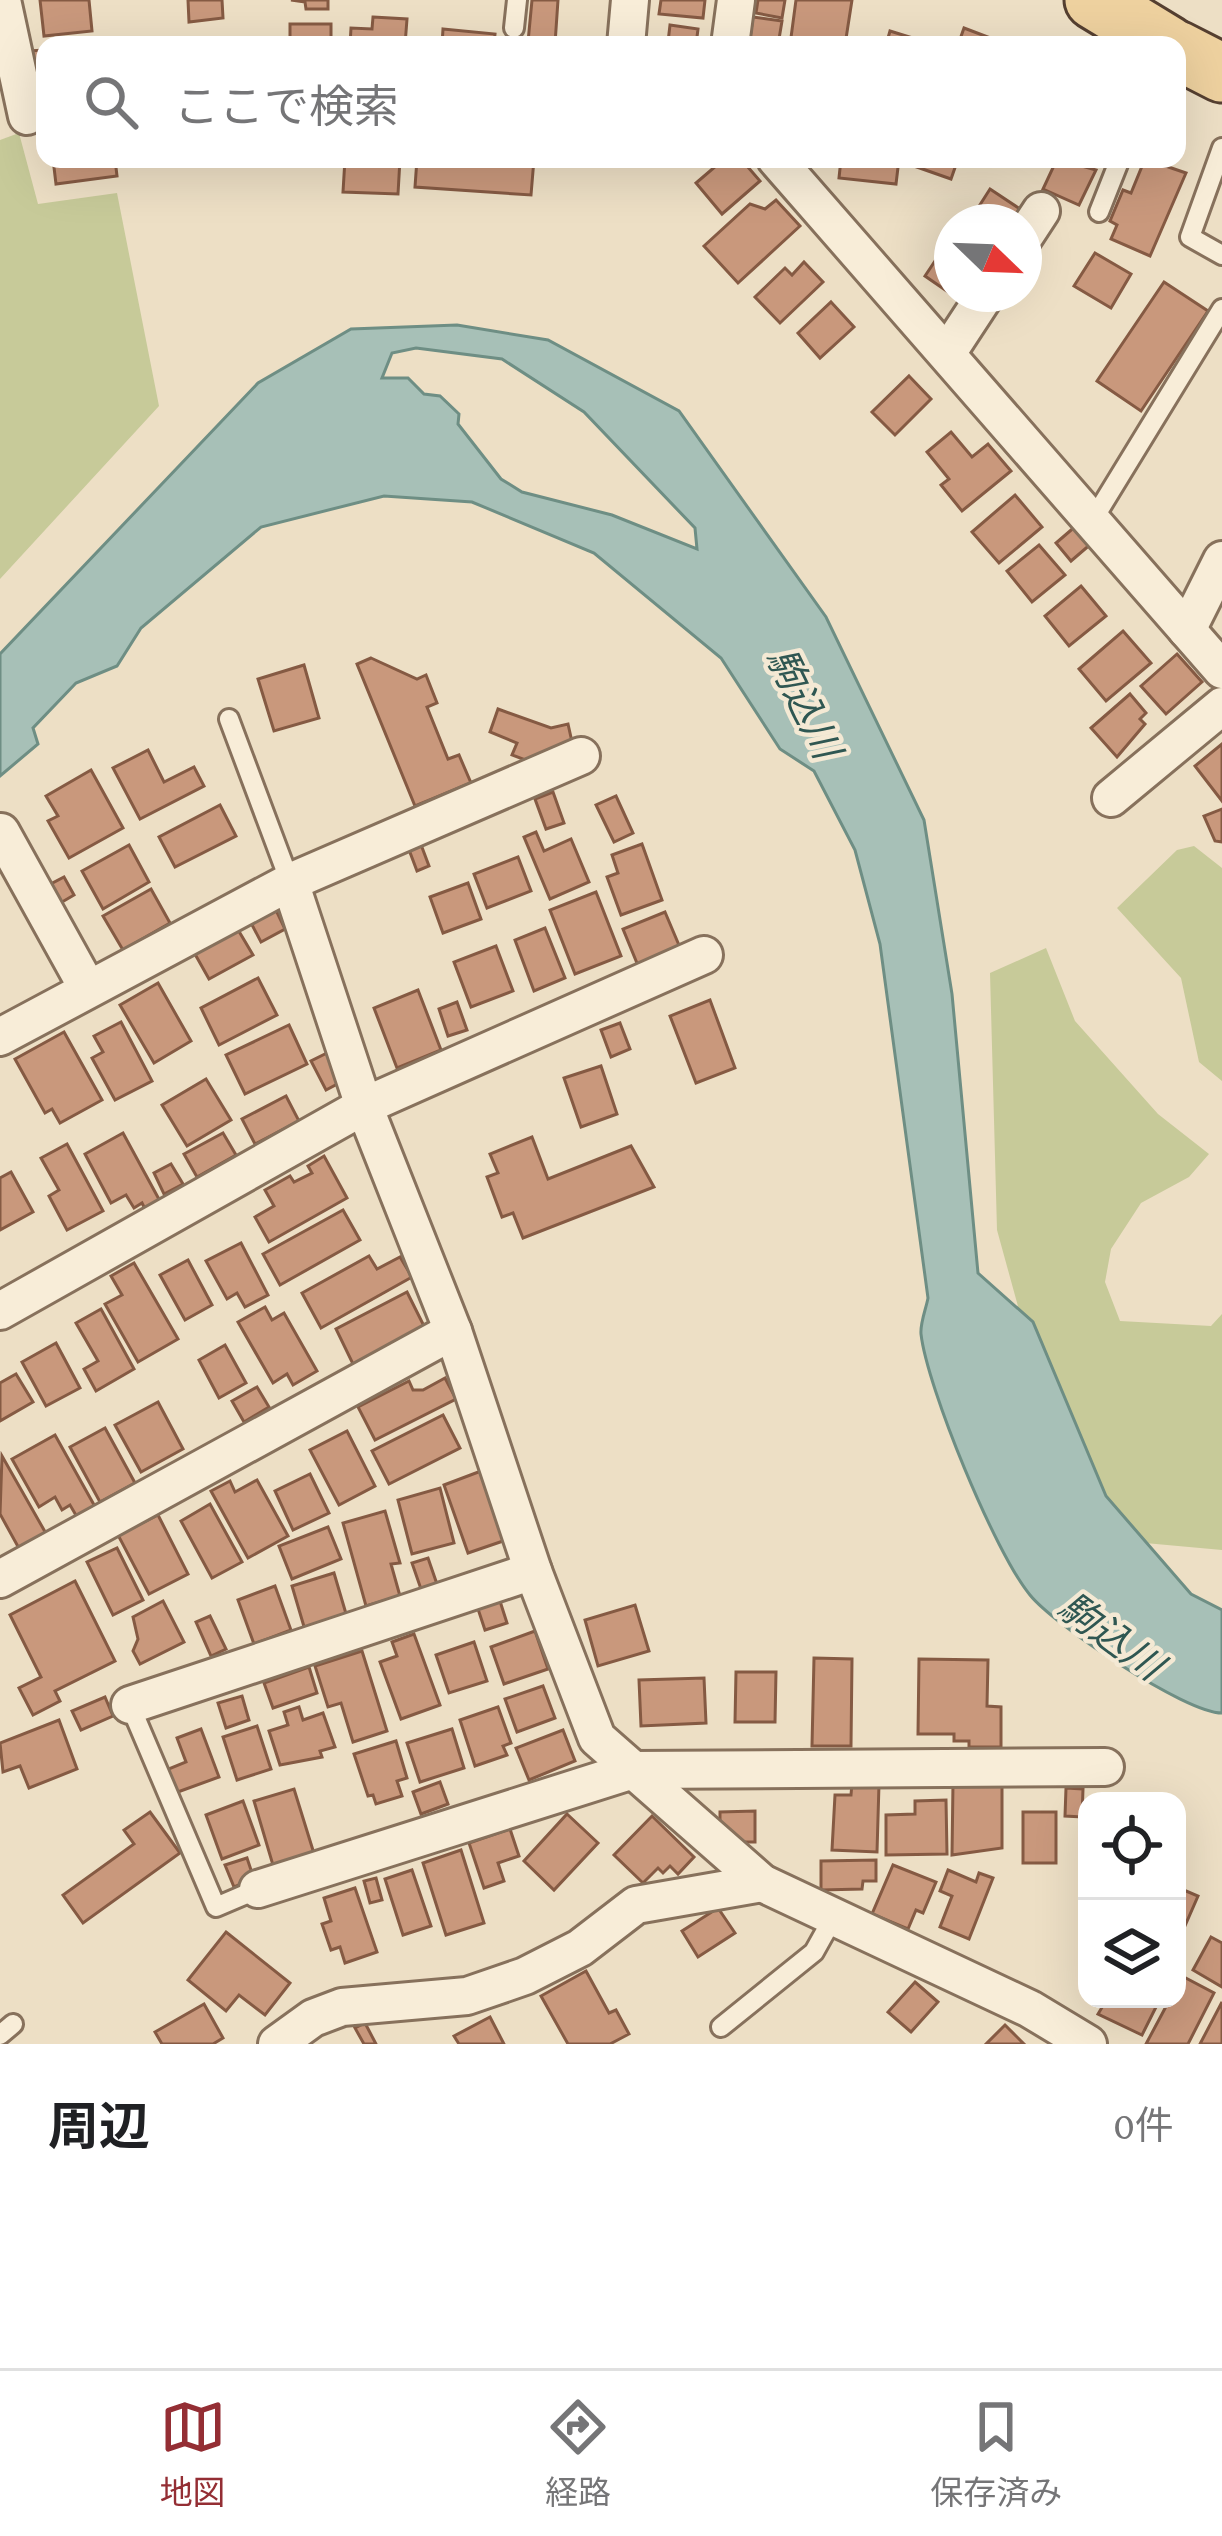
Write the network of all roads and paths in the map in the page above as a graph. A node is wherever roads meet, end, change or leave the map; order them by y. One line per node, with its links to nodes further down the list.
1 (2, 0): 12 (street)
2 (517, 0): 6 (lane)
3 (631, 0): 7 (street)
4 (736, 0): 8 (street)
5 (1094, 0): 9 (main road)
6 (514, 28)
7 (627, 36)
8 (731, 36)
9 (1153, 36)
10 (1186, 55): 11 (main road)
11 (1222, 73)
12 (27, 116)
13 (1222, 148): 17 (lane)
14 (784, 168): 20 (street)
15 (1116, 168): 16 (lane)
16 (1099, 212)
17 (1222, 255)
18 (1222, 309): 21 (lane)
19 (975, 312): 20 (street)
20 (949, 352): 21 (street)
21 (1091, 523): 23 (street)
22 (1222, 560): 23 (street)
23 (1186, 630): 24 (street)
24 (1222, 670)
25 (1222, 706): 28 (street)
26 (229, 719): 30 (lane)
27 (581, 756): 30 (street)
28 (1111, 799)
29 (1, 832): 32 (street)
30 (290, 882): 32 (street); 34 (street)
31 (704, 955): 34 (street)
32 (88, 989): 33 (street)
33 (0, 1037)
34 (364, 1106): 35 (street); 36 (street)
35 (0, 1311)
36 (453, 1331): 37 (street); 38 (street)
37 (533, 1571): 39 (street); 41 (street)
38 (0, 1579)
39 (130, 1705): 43 (lane)
40 (1105, 1767): 41 (street)
41 (633, 1770): 42 (street); 43 (street)
42 (762, 1883): 44 (street); 46 (street)
43 (258, 1889)
44 (832, 1918): 45 (lane); 47 (street)
45 (721, 2027)
46 (277, 2044)
47 (1088, 2044)

